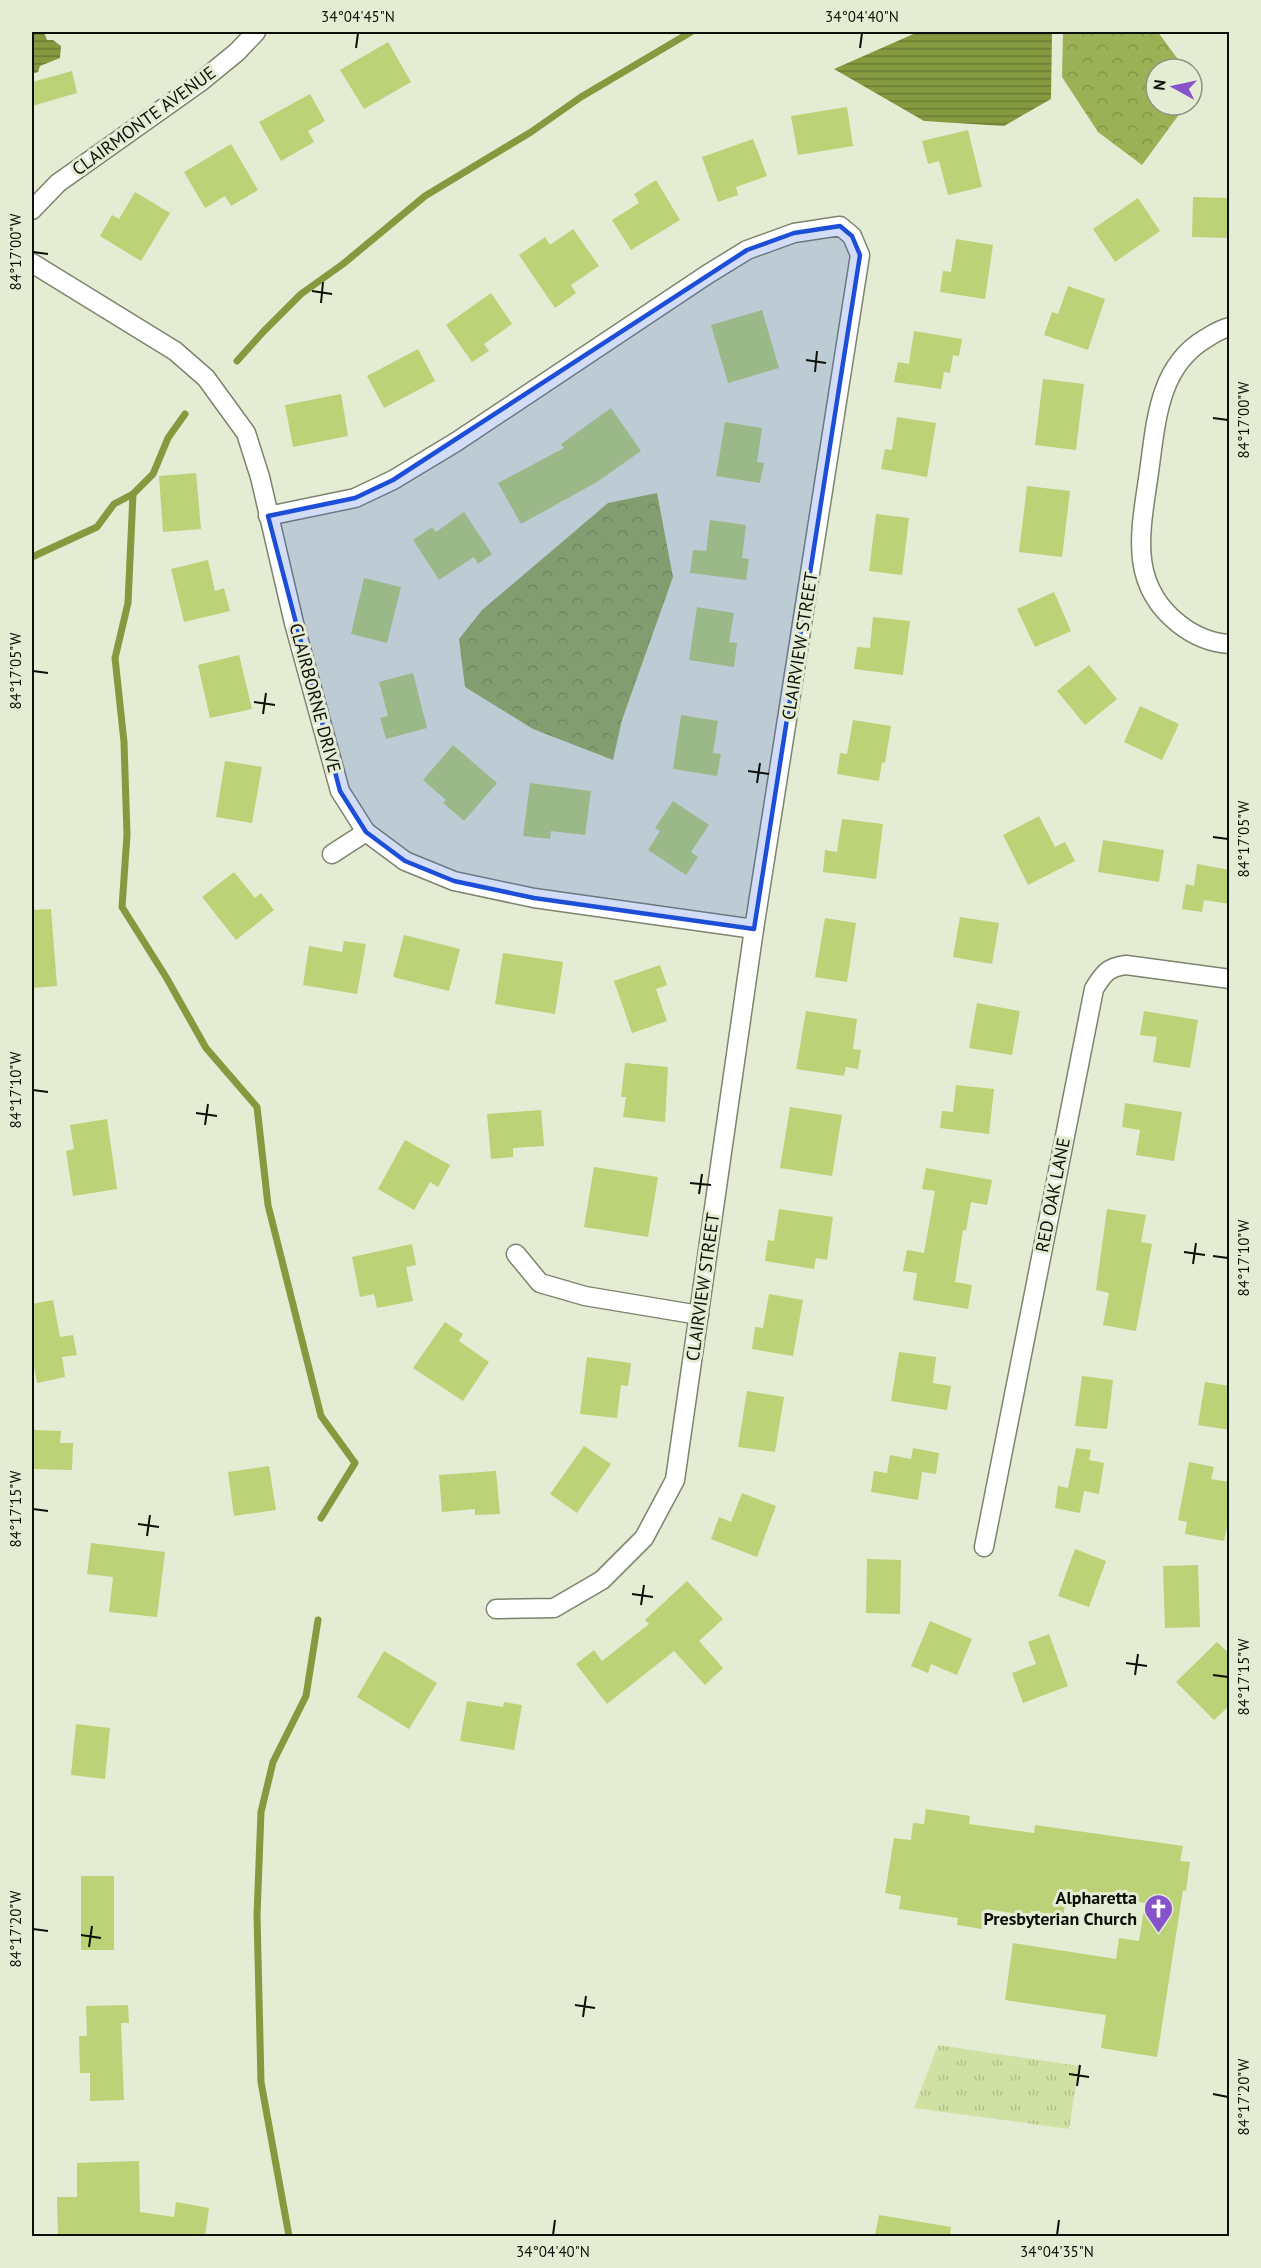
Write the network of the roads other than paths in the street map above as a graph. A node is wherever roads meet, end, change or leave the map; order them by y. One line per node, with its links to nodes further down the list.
1 (256, 32): 2 (street, CLAIRMONTE AVENUE)
2 (32, 210)
3 (32, 263): 5 (street, CLAIRBORNE DRIVE)
4 (1230, 327): 6 (street)
5 (268, 516): 7 (street, CLAIRBORNE DRIVE); 9 (street, CLAIRVIEW STREET)
6 (1230, 644)
7 (366, 832): 8 (street); 9 (street, CLAIRBORNE DRIVE)
8 (332, 854)
9 (754, 929): 12 (street, CLAIRVIEW STREET)
10 (1230, 979): 13 (street, RED OAK LANE)
11 (516, 1254): 12 (street)
12 (699, 1315): 14 (street, CLAIRVIEW STREET)
13 (984, 1547)
14 (496, 1609)

